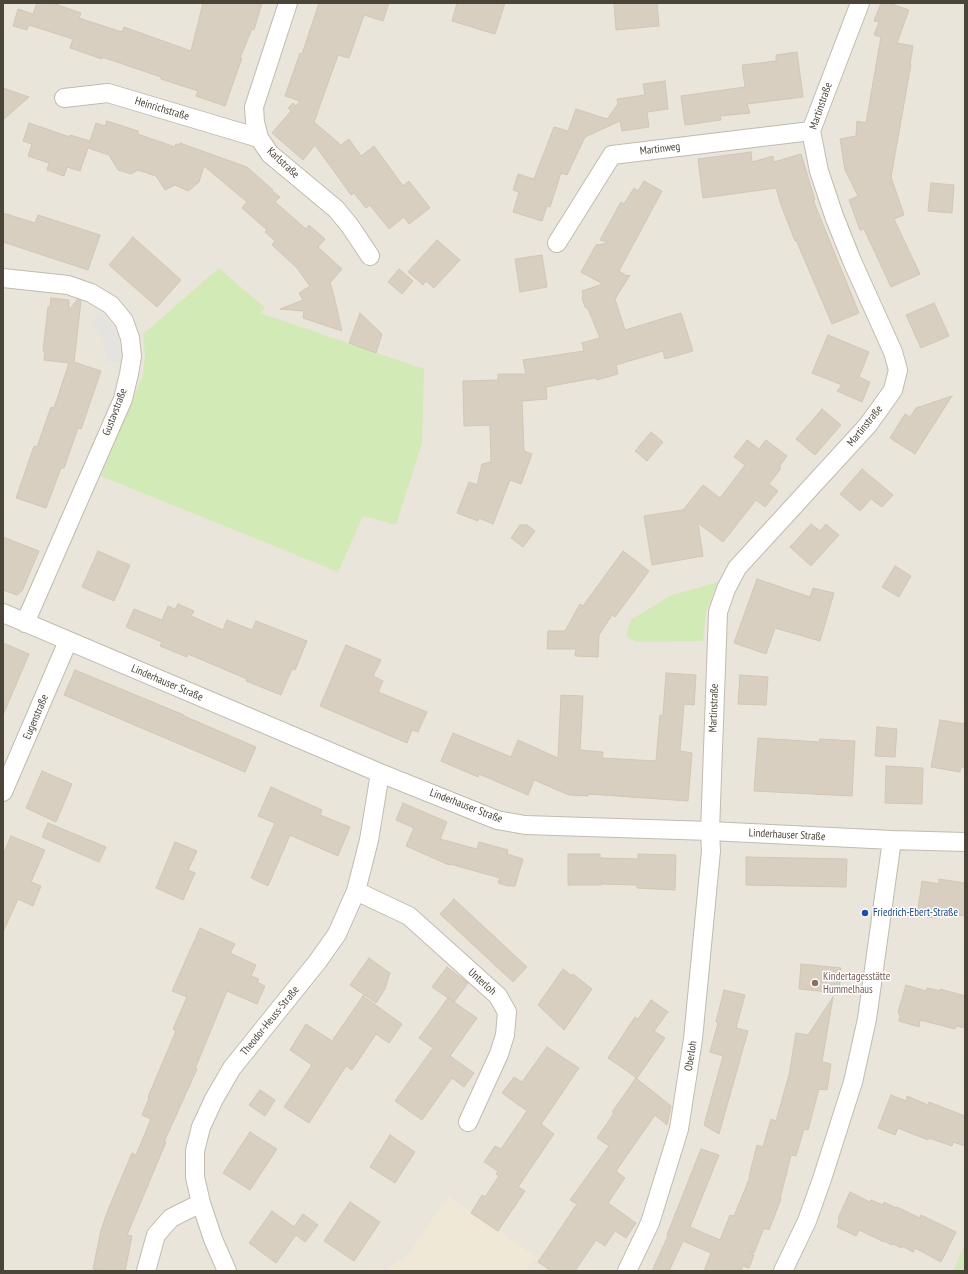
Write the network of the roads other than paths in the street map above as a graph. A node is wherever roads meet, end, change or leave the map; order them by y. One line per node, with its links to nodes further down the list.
1 (288, 3): 5 (street, Karlstraße)
2 (860, 3): 4 (street, Martinstraße)
3 (64, 98): 5 (street, Heinrichstraße)
4 (811, 131): 6 (street, Martinweg); 14 (street, Martinstraße)
5 (259, 138): 7 (street, Karlstraße)
6 (557, 244)
7 (370, 256)
8 (3, 278): 10 (street, Gustavstraße)
9 (3, 613): 10 (street, Linderhauser Straße)
10 (25, 622): 11 (street, Linderhauser Straße)
11 (68, 641): 12 (street, Linderhauser Straße); 13 (street, Eugenstraße)
12 (380, 773): 14 (street, Linderhauser Straße); 17 (street, Theodor-Heuss-Straße)
13 (3, 792)
14 (710, 831): 15 (street, Linderhauser Straße); 22 (street, Oberloh)
15 (892, 840): 16 (street, Linderhauser Straße); 23 (street)
16 (965, 842)
17 (356, 891): 18 (street, Unterloh); 19 (street, Theodor-Heuss-Straße)
18 (468, 1122)
19 (201, 1204): 20 (street); 21 (street, Theodor-Heuss-Straße)
20 (146, 1271)
21 (227, 1271)
22 (627, 1271)
23 (783, 1271)

